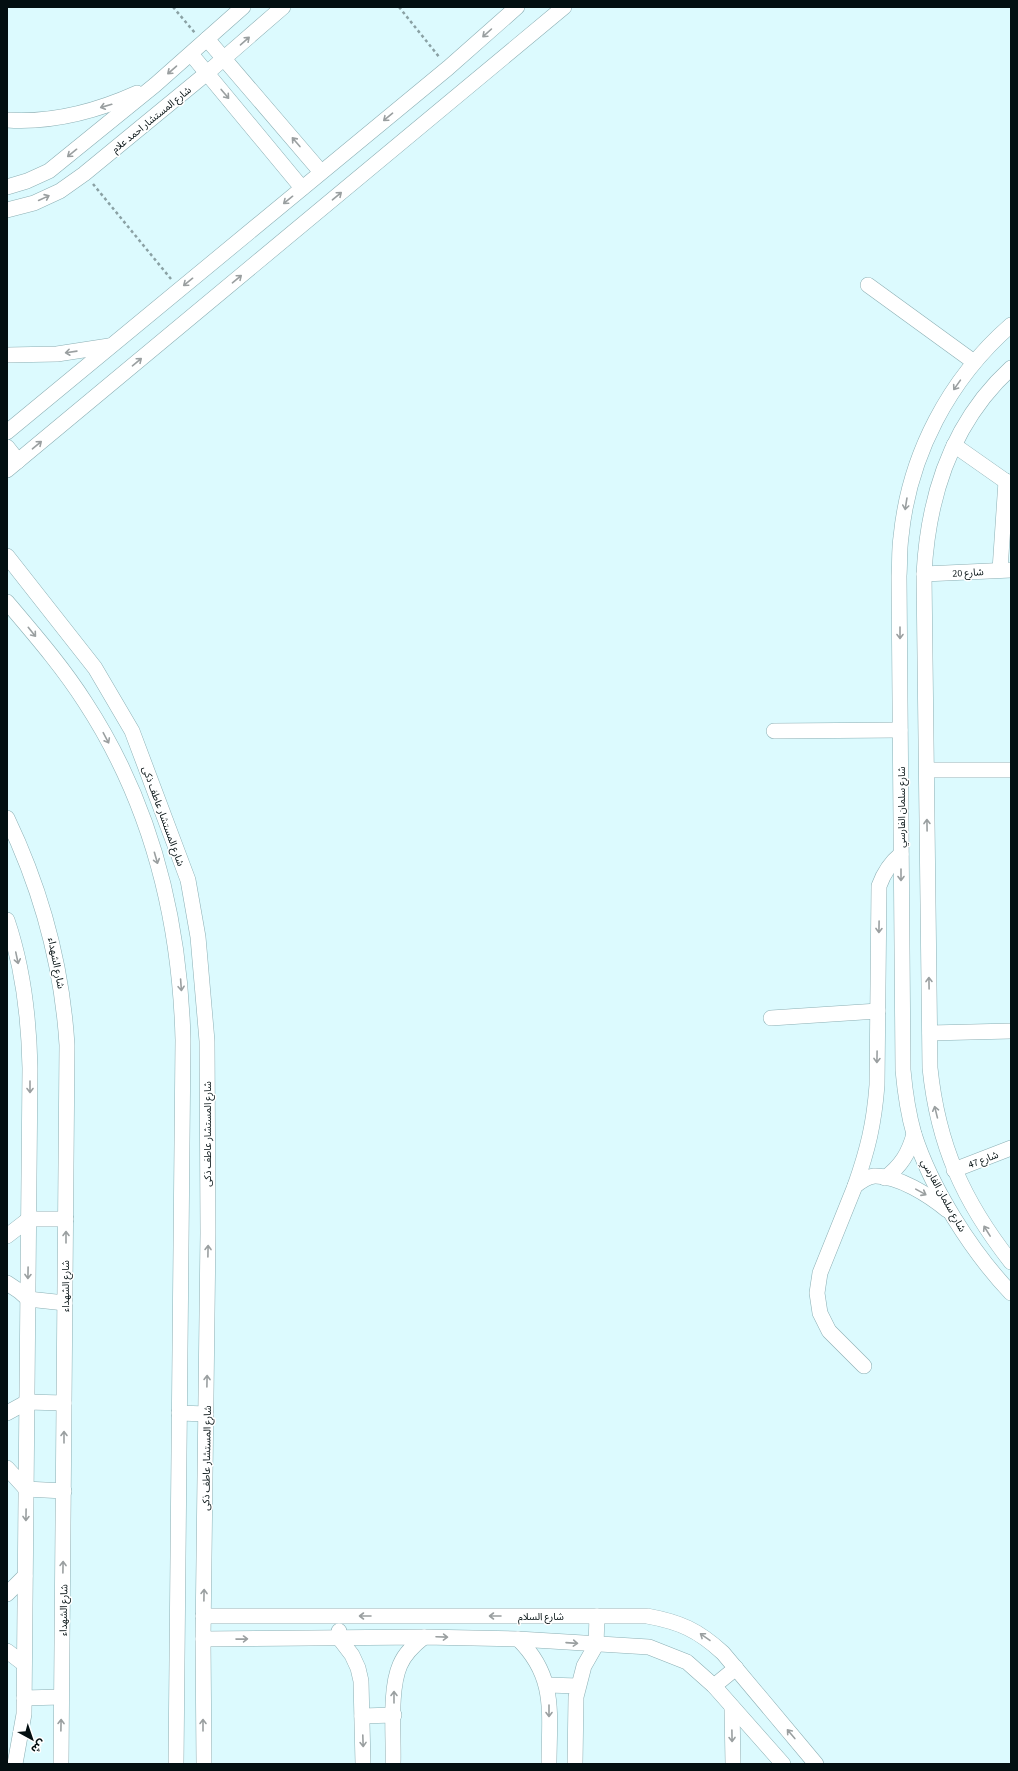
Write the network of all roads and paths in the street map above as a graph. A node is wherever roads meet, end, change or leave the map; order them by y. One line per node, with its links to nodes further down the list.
1 (173, 7): 7 (path)
2 (243, 7): 7 (street)
3 (284, 7): 9 (street, شارع المستشار احمد علام, one-way to 3)
4 (399, 7): 10 (path)
5 (564, 7): 29 (street, one-way to 5)
6 (513, 9): 10 (street, one-way to 10)
7 (205, 41): 8 (street); 9 (street)
8 (190, 54): 11 (street); 12 (street, one-way to 12)
9 (224, 58): 11 (street, شارع المستشار احمد علام); 14 (street, one-way to 9)
10 (448, 68): 14 (street, one-way to 14)
11 (207, 73): 15 (street, شارع المستشار احمد علام); 17 (street, one-way to 17)
12 (154, 85): 13 (street, one-way to 13); 16 (street, one-way to 16)
13 (7, 120)
14 (321, 172): 17 (street)
15 (84, 174): 18 (street, شارع المستشار احمد علام, one-way to 15); 20 (path)
16 (7, 187)
17 (302, 188): 20 (street, one-way to 20)
18 (7, 210)
19 (868, 285): 24 (street)
20 (179, 289): 22 (street)
21 (1011, 325): 24 (street, شارع سلمان الفارسي)
22 (109, 346): 23 (street, one-way to 23); 26 (street)
23 (7, 355)
24 (974, 362): 35 (street, شارع سلمان الفارسي, one-way to 35)
25 (1008, 375): 27 (street, شارع سلمان الفارسي)
26 (7, 432)
27 (954, 445): 30 (street); 33 (street, شارع سلمان الفارسي)
28 (7, 446): 29 (street)
29 (13, 466)
30 (1008, 483): 32 (street)
31 (8, 559): 65 (street, شارع المستشار عاطف ذكى, one-way to 31)
32 (1006, 570): 33 (street, شارع 20)
33 (924, 574): 37 (street, شارع سلمان الفارسي)
34 (7, 602): 64 (street, شارع المستشار عاطف ذكى, one-way to 64)
35 (900, 730): 36 (street); 40 (street, شارع سلمان الفارسي)
36 (774, 731)
37 (927, 770): 38 (street); 45 (street, شارع سلمان الفارسي, one-way to 37)
38 (1011, 770)
39 (7, 818): 53 (street, شارع الشهداء)
40 (901, 854): 42 (street, one-way to 42); 46 (street, شارع سلمان الفارسي, one-way to 46)
41 (7, 920): 52 (street, one-way to 52)
42 (878, 1011): 43 (street); 50 (street, one-way to 50)
43 (771, 1018)
44 (1011, 1031): 45 (street)
45 (930, 1032): 48 (street, شارع سلمان الفارسي, one-way to 45)
46 (914, 1134): 49 (street); 51 (street, شارع سلمان الفارسي)
47 (1011, 1148): 48 (street, شارع 47)
48 (954, 1170): 55 (street, شارع سلمان الفارسي, one-way to 48)
49 (885, 1178): 50 (street); 51 (street, one-way to 51)
50 (855, 1186): 60 (street)
51 (953, 1215): 57 (street, شارع سلمان الفارسي)
52 (29, 1219): 53 (street); 54 (street); 58 (street, one-way to 58)
53 (66, 1219): 59 (street, شارع الشهداء, one-way to 53)
54 (7, 1236)
55 (1011, 1262)
56 (7, 1283): 58 (street)
57 (1011, 1293)
58 (28, 1299): 59 (street); 61 (street)
59 (65, 1303): 62 (street, شارع الشهداء)
60 (864, 1366)
61 (27, 1402): 62 (street); 63 (street); 67 (street)
62 (64, 1403): 68 (street, شارع الشهداء, one-way to 62)
63 (7, 1413)
64 (180, 1413): 65 (street); 92 (street, شارع المستشار عاطف ذكى)
65 (206, 1414): 71 (street, شارع المستشار عاطف ذكى, one-way to 65)
66 (7, 1468): 67 (street)
67 (26, 1489): 68 (street); 69 (street, one-way to 69)
68 (64, 1491): 85 (street, شارع الشهداء, one-way to 68)
69 (25, 1576): 70 (street); 80 (street)
70 (7, 1594)
71 (203, 1616): 72 (street, شارع السلام); 76 (street, شارع المستشار عاطف ذكى)
72 (339, 1616): 73 (street, شارع السلام, one-way to 72); 75 (street)
73 (597, 1616): 78 (street); 81 (street, شارع السلام, one-way to 73)
74 (424, 1637): 75 (street); 77 (street, one-way to 77); 89 (street, one-way to 74)
75 (340, 1638): 76 (street, one-way to 75); 88 (street)
76 (203, 1639): 93 (street, شارع المستشار عاطف ذكى, one-way to 76)
77 (518, 1639): 78 (street, one-way to 78); 82 (street)
78 (596, 1645): 83 (street); 84 (street)
79 (7, 1651): 80 (street)
80 (24, 1664): 86 (street)
81 (736, 1668): 84 (street); 100 (street, شارع السلام, one-way to 81)
82 (547, 1685): 83 (street); 96 (street, one-way to 96)
83 (578, 1686): 97 (street)
84 (714, 1686): 87 (street)
85 (62, 1697): 86 (street); 91 (street, شارع الشهداء, one-way to 85)
86 (24, 1698): 90 (street)
87 (732, 1707): 98 (street, one-way to 98); 99 (street)
88 (362, 1716): 89 (street); 94 (street, one-way to 94)
89 (394, 1716): 95 (street)
90 (15, 1764)
91 (61, 1764)
92 (176, 1764)
93 (204, 1764)
94 (363, 1764)
95 (393, 1764)
96 (549, 1764)
97 (576, 1764)
98 (733, 1764)
99 (783, 1764)
100 (816, 1764)

